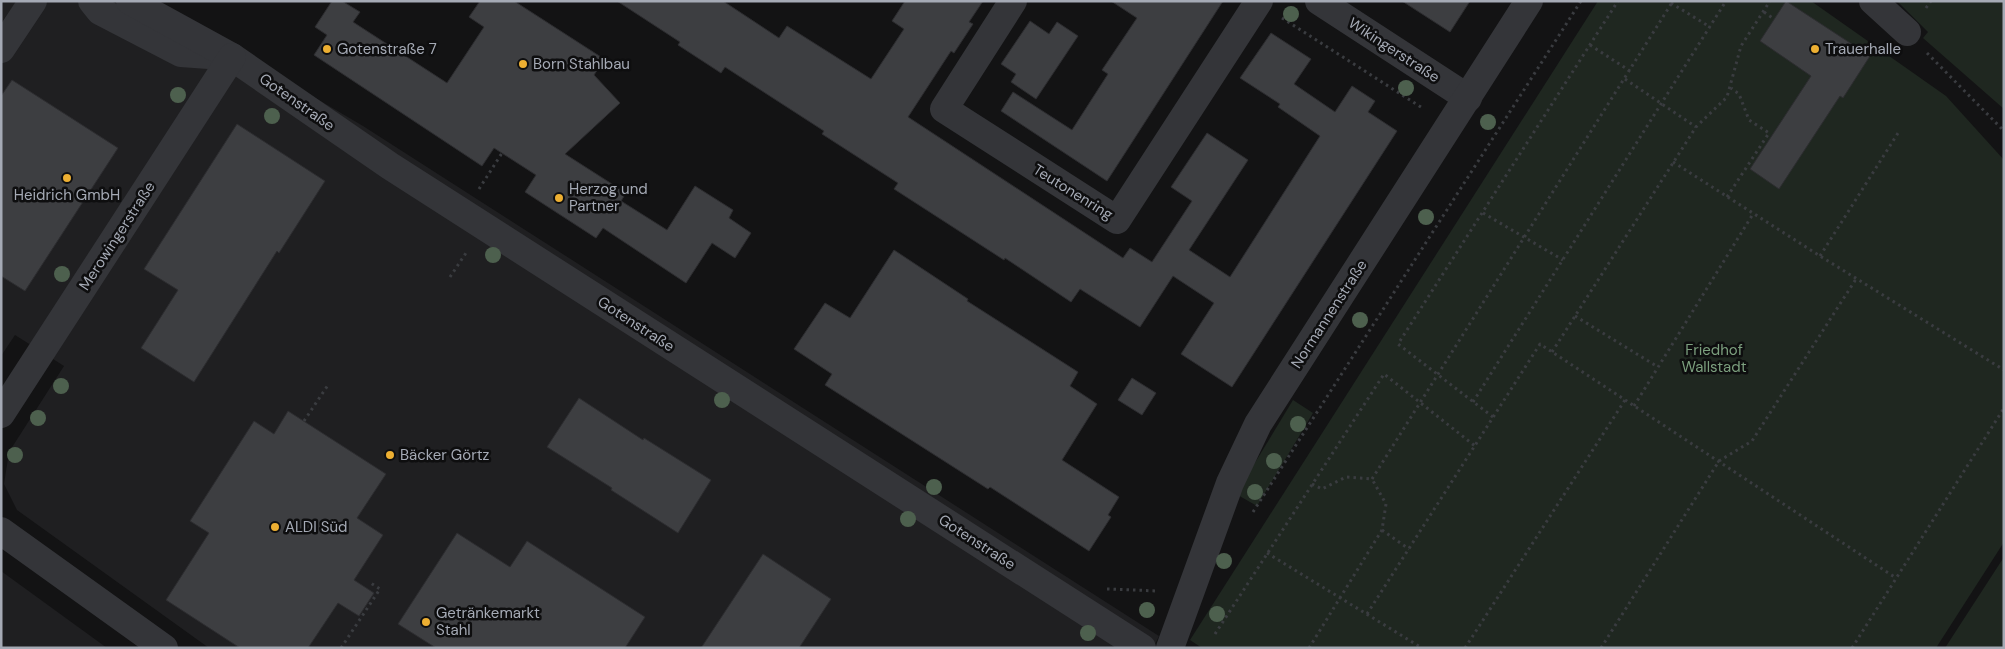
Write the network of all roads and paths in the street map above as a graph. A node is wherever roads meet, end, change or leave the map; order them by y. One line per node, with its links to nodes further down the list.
1 (33, 1): 19 (street)
2 (92, 1): 20 (street)
3 (130, 1): 20 (street, Gotenstraße)
4 (1013, 1): 12 (street, Teutonenring)
5 (1319, 1): 24 (street, Wikingerstraße)
6 (1529, 1): 24 (street, Normannenstraße)
7 (1580, 1): 58 (path)
8 (1618, 1): 18 (path)
9 (1726, 1): 16 (path)
10 (1770, 1): 14 (path)
11 (1873, 1): 17 (street)
12 (1259, 2): 26 (path)
13 (1672, 2): 16 (path); 21 (path)
14 (1764, 12): 15 (path); 23 (path)
15 (1774, 19)
16 (1710, 27): 25 (path)
17 (1907, 32): 28 (path)
18 (1590, 45): 21 (path); 34 (path)
19 (1, 48)
20 (232, 56): 33 (street, Gotenstraße); 51 (street, Merowingerstraße)
21 (1630, 71): 22 (path)
22 (1624, 79): 25 (path); 36 (path)
23 (1731, 88): 27 (path); 32 (path)
24 (1468, 98): 26 (street, Normannenstraße)
25 (1662, 104): 27 (path); 38 (path)
26 (1450, 126): 65 (street, Normannenstraße)
27 (1696, 127): 31 (path)
28 (2003, 129)
29 (1900, 130): 37 (path)
30 (502, 153): 33 (path)
31 (1673, 162): 32 (path); 40 (path)
32 (1727, 197): 35 (path)
33 (464, 213): 67 (street, Gotenstraße)
34 (1483, 213): 36 (path); 44 (path)
35 (1753, 214): 37 (path); 42 (path)
36 (1524, 238): 38 (path); 44 (path)
37 (1820, 256): 39 (path)
38 (1563, 260): 48 (path)
39 (1856, 279): 43 (path); 55 (path)
40 (1575, 316): 41 (path); 42 (path)
41 (1552, 352): 46 (path); 52 (path)
42 (1658, 367): 49 (path)
43 (2004, 370)
44 (1437, 374): 47 (path); 48 (path)
45 (328, 385): 53 (path)
46 (1625, 400): 49 (path); 76 (path)
47 (1420, 402): 54 (path); 56 (path); 57 (path)
48 (1473, 402): 52 (path)
49 (1634, 406): 55 (path)
50 (2004, 408): 63 (path)
51 (1, 414)
52 (1494, 417): 54 (path)
53 (304, 421)
54 (1475, 446): 61 (path)
55 (1719, 461): 63 (path); 77 (path)
56 (1372, 478): 57 (path); 59 (path)
57 (1312, 484): 62 (path)
58 (1251, 516)
59 (1382, 530): 61 (path); 66 (path)
60 (1, 531): 70 (street)
61 (1409, 549): 68 (path)
62 (1267, 553): 66 (path); 69 (path)
63 (1896, 578): 78 (path)
64 (369, 582): 71 (path)
65 (1191, 587): 67 (path); 73 (street, Normannenstraße)
66 (1340, 598): 68 (path); 74 (path)
67 (1081, 609): 72 (street, Gotenstraße)
68 (1367, 614): 75 (path)
69 (1215, 634)
70 (164, 648)
71 (341, 648)
72 (1142, 648)
73 (1170, 648)
74 (1309, 648)
75 (1422, 648)
76 (1465, 648)
77 (1601, 648)
78 (1852, 648)

